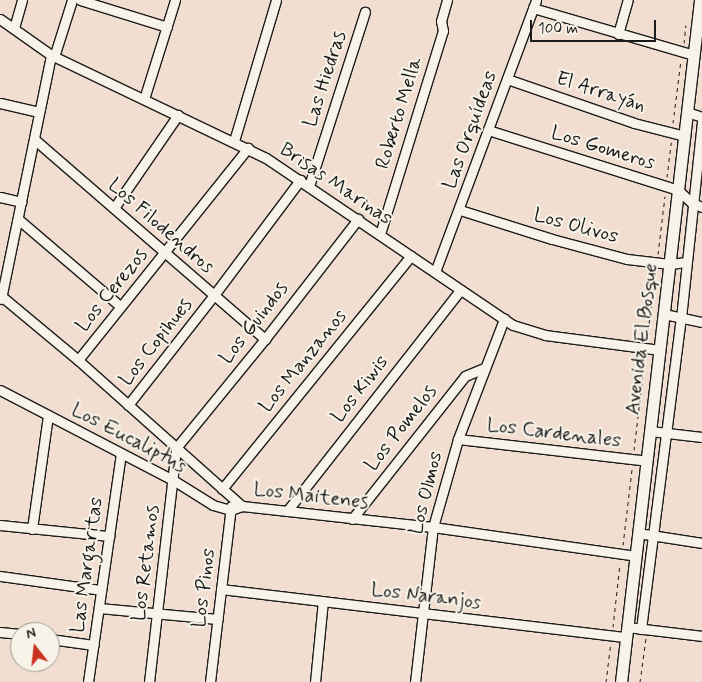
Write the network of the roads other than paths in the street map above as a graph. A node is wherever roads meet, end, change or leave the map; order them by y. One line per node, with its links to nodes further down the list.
1 (22, 0): 13 (street)
2 (72, 0): 15 (street)
3 (80, 0): 12 (street)
4 (175, 0): 12 (street)
5 (276, 0): 28 (street)
6 (448, 0): 41 (street, Roberto Mella)
7 (628, 0): 14 (street)
8 (700, 0): 16 (main road, Avenida El Bosque)
9 (534, 4): 14 (street); 17 (street, Las Orquídeas)
10 (365, 12): 31 (street, Las Hiedras)
11 (0, 19): 13 (street, Brisas Marinas)
12 (167, 26): 18 (street)
13 (14, 28): 15 (street, Brisas Marinas)
14 (618, 34): 16 (street)
15 (52, 56): 18 (street, Brisas Marinas); 20 (street)
16 (696, 61): 21 (main road, Avenida El Bosque)
17 (507, 79): 25 (street, Las Orquídeas); 26 (street, El Arrayán)
18 (144, 99): 22 (street, Brisas Marinas)
19 (0, 103): 20 (street)
20 (39, 112): 27 (street)
21 (688, 112): 23 (street); 26 (main road, Avenida El Bosque)
22 (178, 115): 28 (street, Brisas Marinas); 37 (street)
23 (702, 117)
24 (702, 122): 35 (street, Avenida El Bosque)
25 (488, 130): 32 (street, Los Gomeros); 38 (street, Las Orquídeas)
26 (685, 136): 32 (main road, Avenida El Bosque)
27 (34, 139): 34 (street); 37 (street, Los Filodendros)
28 (234, 141): 29 (street, Brisas Marinas)
29 (248, 148): 30 (street, Brisas Marinas); 42 (street, Los Cerezos)
30 (300, 180): 31 (street, Brisas Marinas); 48 (street, Los Copihues)
31 (309, 186): 40 (street, Brisas Marinas)
32 (678, 190): 35 (street, Los Gomeros); 45 (main road, Avenida El Bosque)
33 (0, 197): 34 (street)
34 (21, 202): 39 (street)
35 (692, 203): 36 (street, Los Gomeros); 44 (street, Avenida El Bosque)
36 (702, 206)
37 (114, 208): 42 (street, Los Filodendros)
38 (460, 210): 45 (street, Los Olivos); 46 (street, Las Orquídeas)
39 (18, 219): 49 (street); 50 (street)
40 (358, 219): 41 (street, Brisas Marinas); 55 (street, Los Guindos)
41 (380, 234): 43 (street, Brisas Marinas)
42 (165, 252): 48 (street, Los Filodendros); 50 (street, Los Cerezos)
43 (411, 256): 46 (street, Brisas Marinas); 70 (street, Los Manzanos)
44 (686, 262): 45 (street, Los Olivos); 52 (street, Avenida El Bosque)
45 (670, 264): 51 (main road, Avenida El Bosque)
46 (435, 272): 47 (street, Brisas Marinas)
47 (460, 290): 53 (street, Brisas Marinas); 74 (street, Los Kiwis)
48 (214, 295): 55 (street, Los Filodendros); 60 (street, Los Copihues)
49 (0, 298): 57 (street, Los Maitenes)
50 (120, 307): 57 (street, Los Cerezos)
51 (664, 314): 52 (street); 56 (main road, Avenida El Bosque)
52 (681, 318): 54 (street); 63 (street, Avenida El Bosque)
53 (504, 319): 56 (street, Brisas Marinas); 58 (street, Los Olmos)
54 (702, 322)
55 (265, 339): 66 (street, Los Guindos)
56 (660, 350): 62 (main road, Avenida El Bosque)
57 (78, 360): 60 (street, Los Maitenes)
58 (484, 368): 65 (street, Los Olmos); 75 (street, Los Pomelos)
59 (0, 390): 61 (street, Los Eucaliptus)
60 (128, 405): 66 (street, Los Maitenes)
61 (48, 415): 67 (street, Los Eucaliptus); 78 (street)
62 (650, 431): 63 (street); 68 (main road, Avenida El Bosque)
63 (666, 433): 64 (street); 80 (street, Avenida El Bosque)
64 (702, 437)
65 (458, 439): 68 (street, Los Cardenales); 77 (street, Los Olmos)
66 (176, 448): 69 (street, Los Retamos); 70 (street, Los Maitenes)
67 (121, 454): 69 (street, Los Eucaliptus); 81 (street, Las Margaritas)
68 (647, 461): 79 (main road, Avenida El Bosque)
69 (173, 480): 73 (street, Los Eucaliptus); 90 (street, Los Retamos)
70 (222, 489): 71 (street, Los Maitenes)
71 (232, 498): 72 (street, Los Maitenes); 73 (street, Los Pinos)
72 (242, 506): 73 (street); 74 (street, Los Maitenes)
73 (231, 510): 85 (street, Los Pinos)
74 (287, 511): 75 (street, Los Maitenes)
75 (352, 519): 77 (street, Los Maitenes)
76 (0, 525): 78 (street)
77 (433, 527): 83 (street, Los Maitenes); 89 (street, Los Olmos)
78 (32, 528): 81 (street)
79 (638, 533): 80 (street); 83 (main road, Avenida El Bosque)
80 (654, 535): 82 (street); 92 (street, Avenida El Bosque)
81 (108, 536): 86 (street, Las Margaritas)
82 (702, 543)
83 (636, 556): 93 (main road, Avenida El Bosque)
84 (0, 576): 86 (street)
85 (221, 589): 87 (street, Los Naranjos); 91 (street, Los Pinos)
86 (102, 590): 88 (street, Las Margaritas)
87 (324, 601): 89 (street, Los Naranjos); 100 (street)
88 (99, 608): 90 (street); 96 (street, Las Margaritas)
89 (422, 613): 93 (street, Los Naranjos); 101 (street, Los Olmos)
90 (158, 614): 91 (street); 98 (street, Los Retamos)
91 (217, 619): 99 (street, Los Pinos)
92 (642, 629): 93 (street, Los Naranjos); 94 (street, Los Naranjos)
93 (627, 632): 102 (main road, Avenida El Bosque)
94 (702, 636)
95 (60, 640): 96 (street)
96 (94, 645): 97 (street, Las Margaritas)
97 (88, 682)
98 (149, 682)
99 (210, 682)
100 (315, 682)
101 (415, 682)
102 (621, 682)

